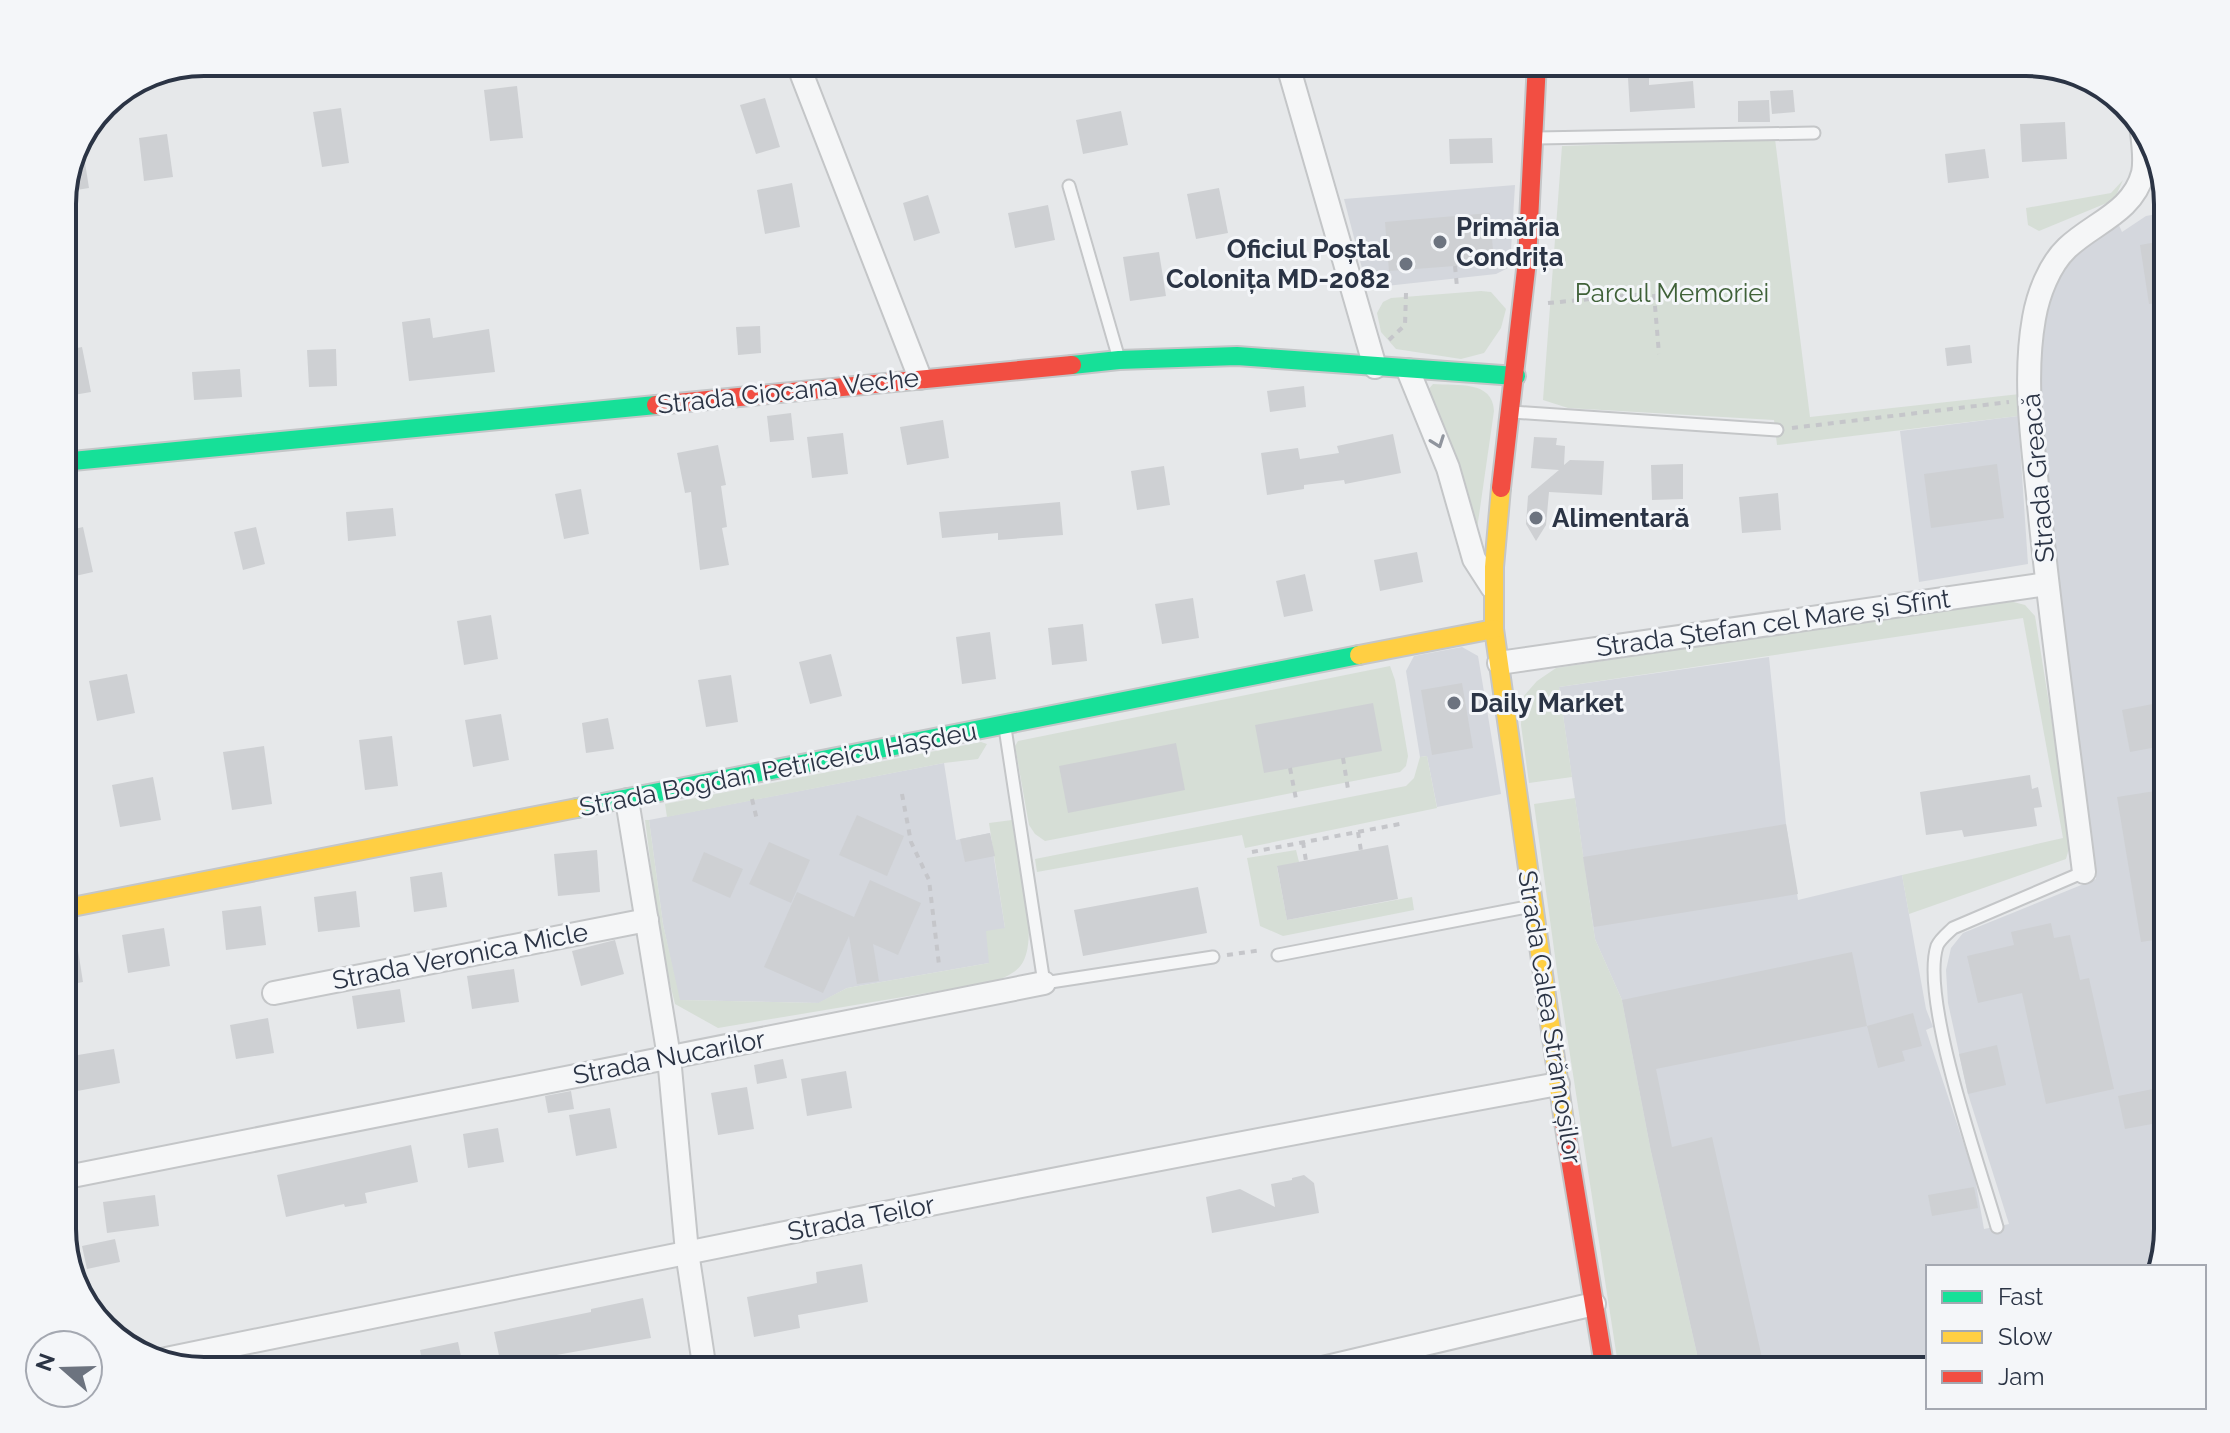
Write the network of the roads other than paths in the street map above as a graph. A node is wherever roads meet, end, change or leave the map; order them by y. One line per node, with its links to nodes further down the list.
1 (802, 76): 12 (street)
2 (1291, 76): 9 (street)
3 (1537, 76): 5 (street)
4 (1814, 133): 5 (lane)
5 (1536, 138): 11 (street)
6 (2142, 150): 16 (street, Strada Greacă)
7 (1069, 186): 8 (lane)
8 (1119, 360): 9 (street, Strada Ciocana Veche); 12 (street, Strada Ciocana Veche)
9 (1373, 360): 10 (street, Strada Ciocana Veche)
10 (1408, 370): 11 (street, Strada Ciocana Veche); 17 (street, one-way to 17)
11 (1516, 376): 13 (street)
12 (920, 378): 15 (street, Strada Ciocana Veche)
13 (1512, 412): 14 (lane); 17 (street)
14 (1777, 430)
15 (76, 461)
16 (2047, 584): 19 (street, Strada Ștefan cel Mare și Sfînt); 22 (street, Strada Greacă)
17 (1492, 587): 18 (street)
18 (1494, 629): 19 (street, Strada Calea Strămoșilor); 20 (street, Strada Bogdan Petriceicu Hașdeu)
19 (1499, 663): 24 (street, Strada Calea Strămoșilor)
20 (1005, 723): 21 (street, Strada Bogdan Petriceicu Hașdeu); 28 (lane)
21 (627, 800): 23 (street, Strada Bogdan Petriceicu Hașdeu); 25 (street)
22 (2084, 872): 33 (lane)
23 (76, 906)
24 (1533, 906): 26 (lane); 31 (street, Strada Calea Strămoșilor)
25 (647, 920): 29 (street, Strada Veronica Micle); 30 (street)
26 (1278, 955)
27 (1213, 957): 28 (lane, Strada Nucarilor)
28 (1044, 983): 30 (street, Strada Nucarilor)
29 (274, 993)
30 (669, 1057): 32 (street, Strada Nucarilor); 34 (street)
31 (1558, 1084): 34 (street, Strada Teilor); 35 (street, Strada Calea Strămoșilor)
32 (76, 1175)
33 (1997, 1227)
34 (687, 1252): 36 (street, Strada Teilor); 37 (street)
35 (1594, 1304): 38 (street); 39 (street, Strada Calea Strămoșilor)
36 (184, 1355)
37 (703, 1357)
38 (1369, 1357)
39 (1603, 1357)

